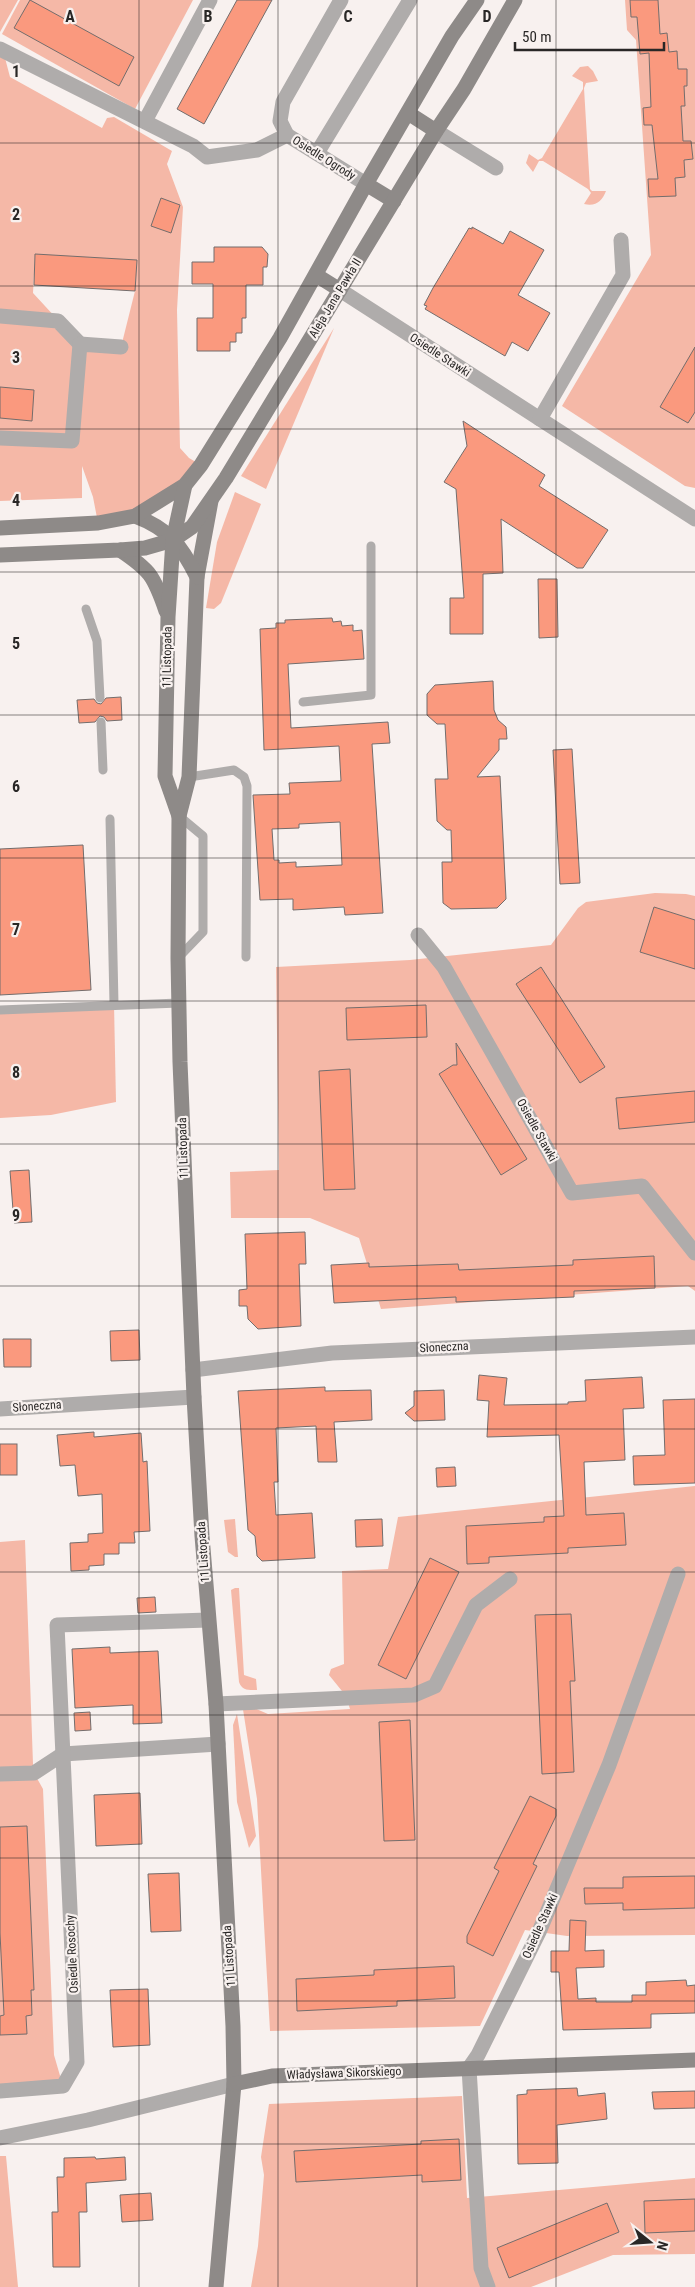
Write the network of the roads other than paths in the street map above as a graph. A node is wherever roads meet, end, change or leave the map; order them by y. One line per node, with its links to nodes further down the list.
1 (210, 0): 8 (street)
2 (342, 0): 10 (street)
3 (410, 0): 11 (street)
4 (477, 0): 7 (street)
5 (513, 1): 9 (street, Aleja Jana Pawła II)
6 (0, 49): 8 (street, Osiedle Ogrody)
7 (408, 113): 9 (street); 13 (street)
8 (145, 121): 10 (street, Osiedle Ogrody)
9 (436, 131): 12 (street); 14 (street, Aleja Jana Pawła II)
10 (287, 135): 11 (street, Osiedle Ogrody)
11 (317, 153): 13 (street, Osiedle Ogrody)
12 (496, 168)
13 (366, 184): 14 (street); 16 (street)
14 (394, 202): 17 (street, Aleja Jana Pawła II)
15 (622, 240): 21 (street)
16 (316, 274): 17 (street); 23 (street)
17 (340, 290): 21 (street, Osiedle Stawki); 24 (street, Aleja Jana Pawła II)
18 (0, 316): 19 (street)
19 (80, 344): 20 (street); 22 (street)
20 (121, 347)
21 (540, 419): 26 (street, Osiedle Stawki)
22 (0, 438)
23 (185, 486): 25 (street); 28 (street)
24 (211, 501): 28 (street, Aleja Jana Pawła II); 32 (street, 11 Listopada)
25 (135, 516): 27 (street); 28 (street)
26 (695, 519)
27 (0, 528)
28 (173, 540): 30 (street, Aleja Jana Pawła II); 32 (street, 11 Listopada); 34 (street, 11 Listopada)
29 (371, 546): 36 (lane)
30 (120, 550): 31 (street, Aleja Jana Pawła II); 34 (street)
31 (0, 555)
32 (196, 577): 39 (street, 11 Listopada)
33 (86, 609): 35 (lane)
34 (168, 617): 40 (street, 11 Listopada)
35 (100, 698)
36 (303, 702)
37 (101, 722): 38 (lane)
38 (103, 770)
39 (189, 777): 40 (street, 11 Listopada); 43 (lane)
40 (179, 816): 44 (street, 11 Listopada); 44 (lane)
41 (110, 820): 46 (lane)
42 (418, 935): 48 (street, Osiedle Stawki)
43 (246, 956)
44 (178, 958): 45 (street, 11 Listopada)
45 (179, 1003): 46 (lane); 50 (street, 11 Listopada)
46 (114, 1004): 47 (lane)
47 (0, 1010)
48 (695, 1252)
49 (695, 1337): 50 (street, Słoneczna)
50 (194, 1370): 51 (street, 11 Listopada)
51 (194, 1397): 52 (street, Słoneczna); 55 (street, 11 Listopada)
52 (0, 1409)
53 (678, 1574): 61 (street, Osiedle Stawki)
54 (510, 1579): 56 (street)
55 (208, 1620): 56 (street, 11 Listopada); 58 (street, Osiedle Rosochy)
56 (216, 1704): 57 (street, 11 Listopada)
57 (218, 1744): 58 (street); 62 (street, 11 Listopada)
58 (63, 1754): 59 (street); 63 (street, Osiedle Rosochy)
59 (0, 1774)
60 (695, 2060): 61 (street, Władysława Sikorskiego)
61 (469, 2068): 62 (street, Władysława Sikorskiego); 66 (street)
62 (234, 2084): 64 (street, Władysława Sikorskiego); 65 (street, 11 Listopada)
63 (0, 2091)
64 (0, 2138)
65 (216, 2287)
66 (488, 2287)

